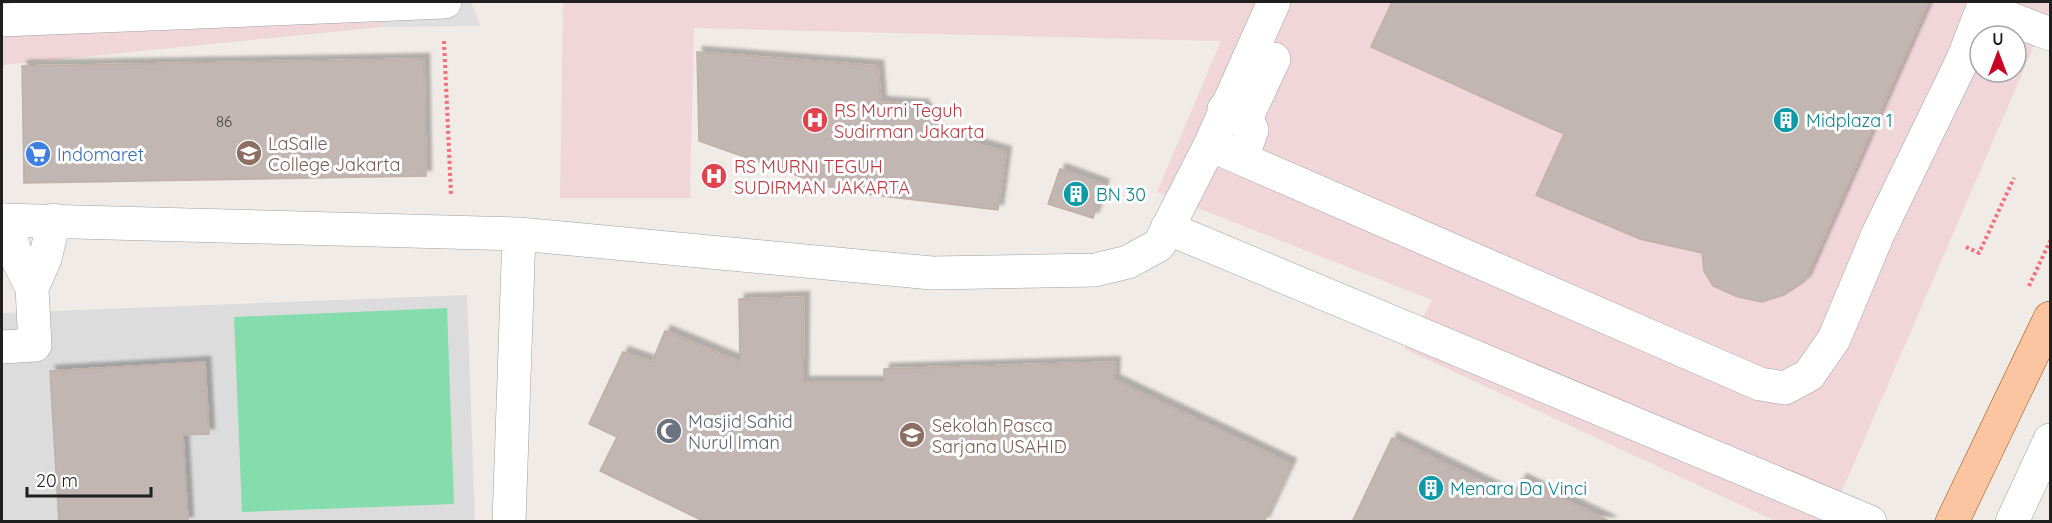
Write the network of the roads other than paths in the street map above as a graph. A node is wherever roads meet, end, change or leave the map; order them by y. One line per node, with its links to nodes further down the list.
1 (444, 2): 4 (street)
2 (1984, 5): 5 (street); 9 (street)
3 (1262, 6): 7 (street)
4 (2, 20)
5 (2050, 34)
6 (1274, 59): 7 (street)
7 (1235, 114): 8 (street); 9 (street)
8 (1210, 145): 9 (street); 12 (street)
9 (1242, 158)
10 (3, 220): 11 (street); 14 (street)
11 (54, 220): 13 (street); 14 (street)
12 (1167, 228): 13 (street); 19 (street)
13 (519, 234): 18 (street)
14 (32, 288): 16 (street)
15 (2050, 318): 20 (main road)
16 (2, 347)
17 (2050, 440): 21 (street)
18 (509, 522)
19 (1870, 522)
20 (1952, 522)
21 (2012, 522)

